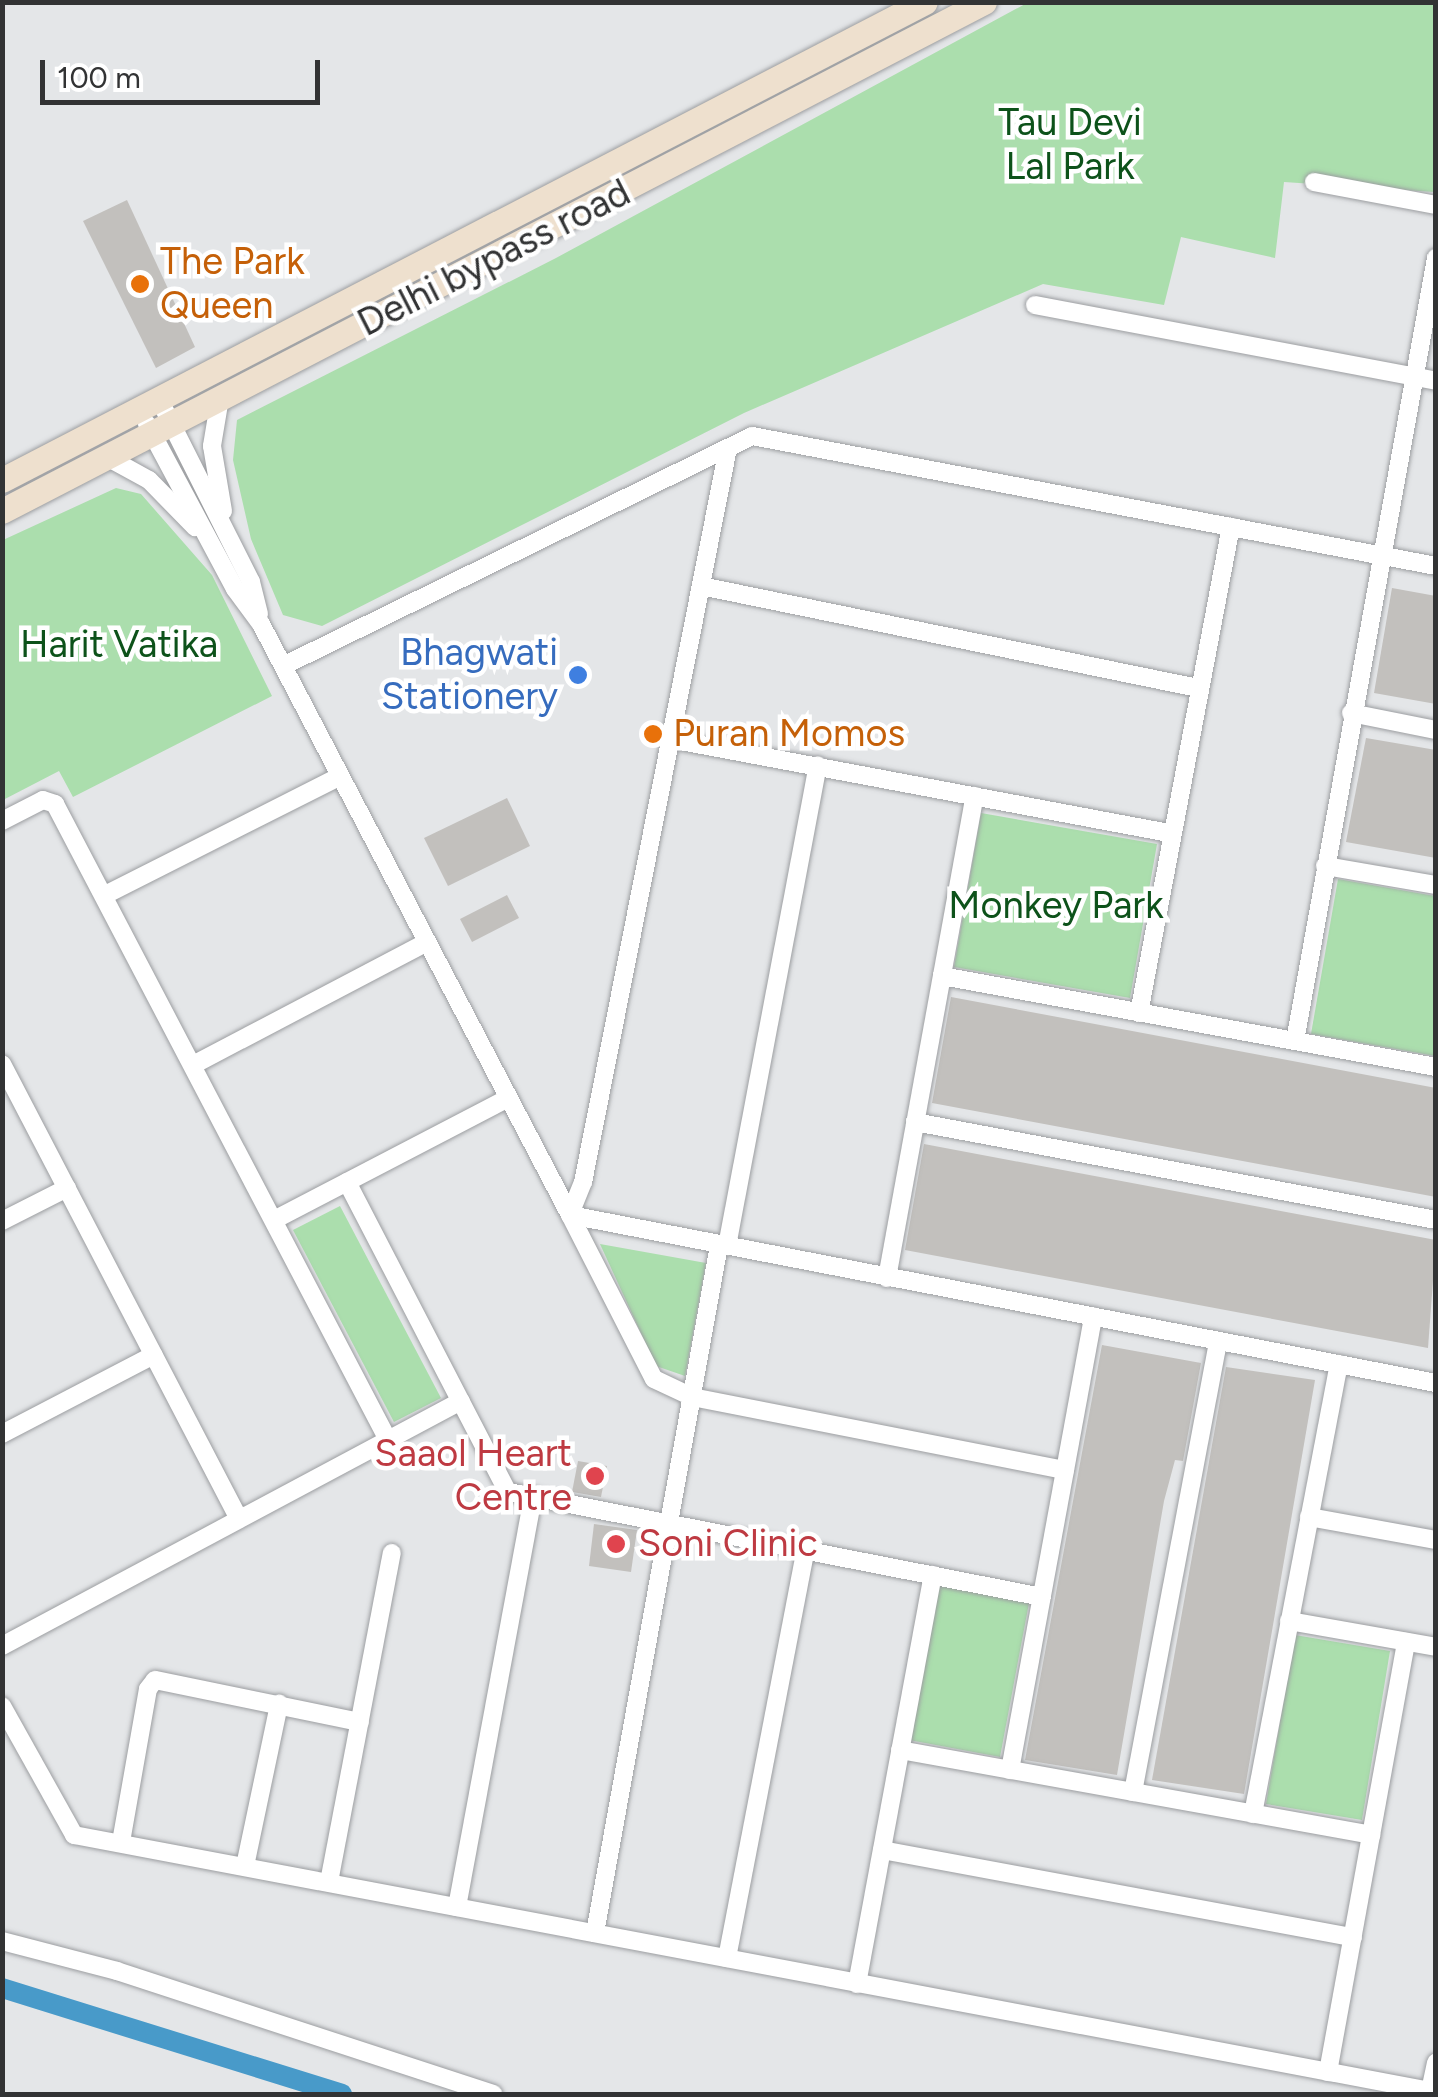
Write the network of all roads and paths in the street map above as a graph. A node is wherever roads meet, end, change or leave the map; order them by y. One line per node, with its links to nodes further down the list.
1 (925, 2): 10 (main road, Delhi bypass road)
2 (984, 2): 9 (main road, Delhi bypass road)
3 (1314, 182): 4 (street)
4 (1436, 205)
5 (1436, 258): 7 (street)
6 (1035, 305): 7 (street)
7 (1412, 377): 8 (street); 18 (street)
8 (1436, 381)
9 (220, 398): 11 (main road, Delhi bypass road); 17 (street)
10 (149, 404): 11 (street); 14 (main road, Delhi bypass road)
11 (162, 428): 13 (main road, Delhi bypass road); 17 (street)
12 (728, 448): 16 (street); 20 (street); 21 (street)
13 (107, 457): 15 (main road, Delhi bypass road); 17 (street)
14 (2, 480)
15 (2, 510)
16 (1232, 527): 18 (street); 22 (street)
17 (218, 537): 21 (street)
18 (1378, 555): 19 (street); 23 (street)
19 (1436, 566)
20 (700, 586): 22 (street); 25 (street)
21 (283, 666): 27 (street)
22 (1198, 688): 30 (street)
23 (1351, 714): 24 (street); 31 (street)
24 (1436, 730)
25 (670, 739): 26 (street); 45 (street)
26 (818, 766): 28 (street); 49 (street)
27 (340, 777): 33 (street); 34 (street)
28 (975, 796): 30 (street); 35 (street)
29 (2, 821): 33 (street)
30 (1169, 833): 36 (street)
31 (1325, 866): 32 (street); 37 (street)
32 (1436, 885)
33 (105, 895): 39 (street)
34 (427, 942): 39 (street); 41 (street)
35 (942, 976): 36 (street); 42 (street)
36 (1139, 1012): 37 (street)
37 (1295, 1041): 40 (street)
38 (2, 1064): 44 (street)
39 (193, 1065): 46 (street)
40 (1436, 1067)
41 (508, 1098): 43 (street); 45 (street)
42 (915, 1122): 47 (street); 50 (street)
43 (347, 1182): 46 (street); 57 (street)
44 (67, 1188): 48 (street); 53 (street)
45 (570, 1215): 49 (street); 56 (street)
46 (274, 1220): 59 (street)
47 (1436, 1220)
48 (2, 1221)
49 (723, 1246): 50 (street); 56 (street)
50 (887, 1278): 51 (street)
51 (1093, 1317): 52 (street); 60 (street)
52 (1218, 1341): 54 (street); 79 (street)
53 (154, 1356): 58 (street); 63 (street)
54 (1339, 1364): 55 (street); 62 (street)
55 (1436, 1382)
56 (692, 1397): 60 (street); 64 (street)
57 (461, 1401): 59 (street); 61 (street)
58 (2, 1434)
59 (388, 1440): 63 (street)
60 (1065, 1470): 69 (street)
61 (534, 1496): 64 (street); 86 (street)
62 (1310, 1517): 65 (street); 70 (street)
63 (239, 1520): 72 (street)
64 (669, 1521): 66 (street); 87 (street)
65 (1436, 1540)
66 (806, 1549): 68 (street); 90 (street)
67 (392, 1554): 76 (street)
68 (933, 1575): 69 (street); 77 (street)
69 (1042, 1598): 78 (street)
70 (1290, 1621): 71 (street); 80 (street)
71 (1406, 1642): 73 (street); 81 (street)
72 (2, 1646)
73 (1436, 1647)
74 (278, 1704): 76 (street); 82 (street); 84 (street)
75 (2, 1706): 82 (street)
76 (360, 1722): 85 (street)
77 (900, 1750): 78 (street); 83 (street)
78 (1010, 1770): 79 (street)
79 (1132, 1792): 80 (street)
80 (1253, 1814): 81 (street)
81 (1371, 1835): 88 (street)
82 (121, 1842): 84 (street)
83 (882, 1850): 88 (street); 91 (street)
84 (245, 1866): 85 (street)
85 (329, 1882): 86 (street)
86 (457, 1906): 87 (street)
87 (594, 1933): 90 (street)
88 (1353, 1938): 93 (street)
89 (2, 1941): 95 (street)
90 (727, 1958): 91 (street)
91 (856, 1984): 93 (street)
92 (1436, 2063): 94 (street)
93 (1328, 2072): 94 (street)
94 (1433, 2092)
95 (493, 2094)

